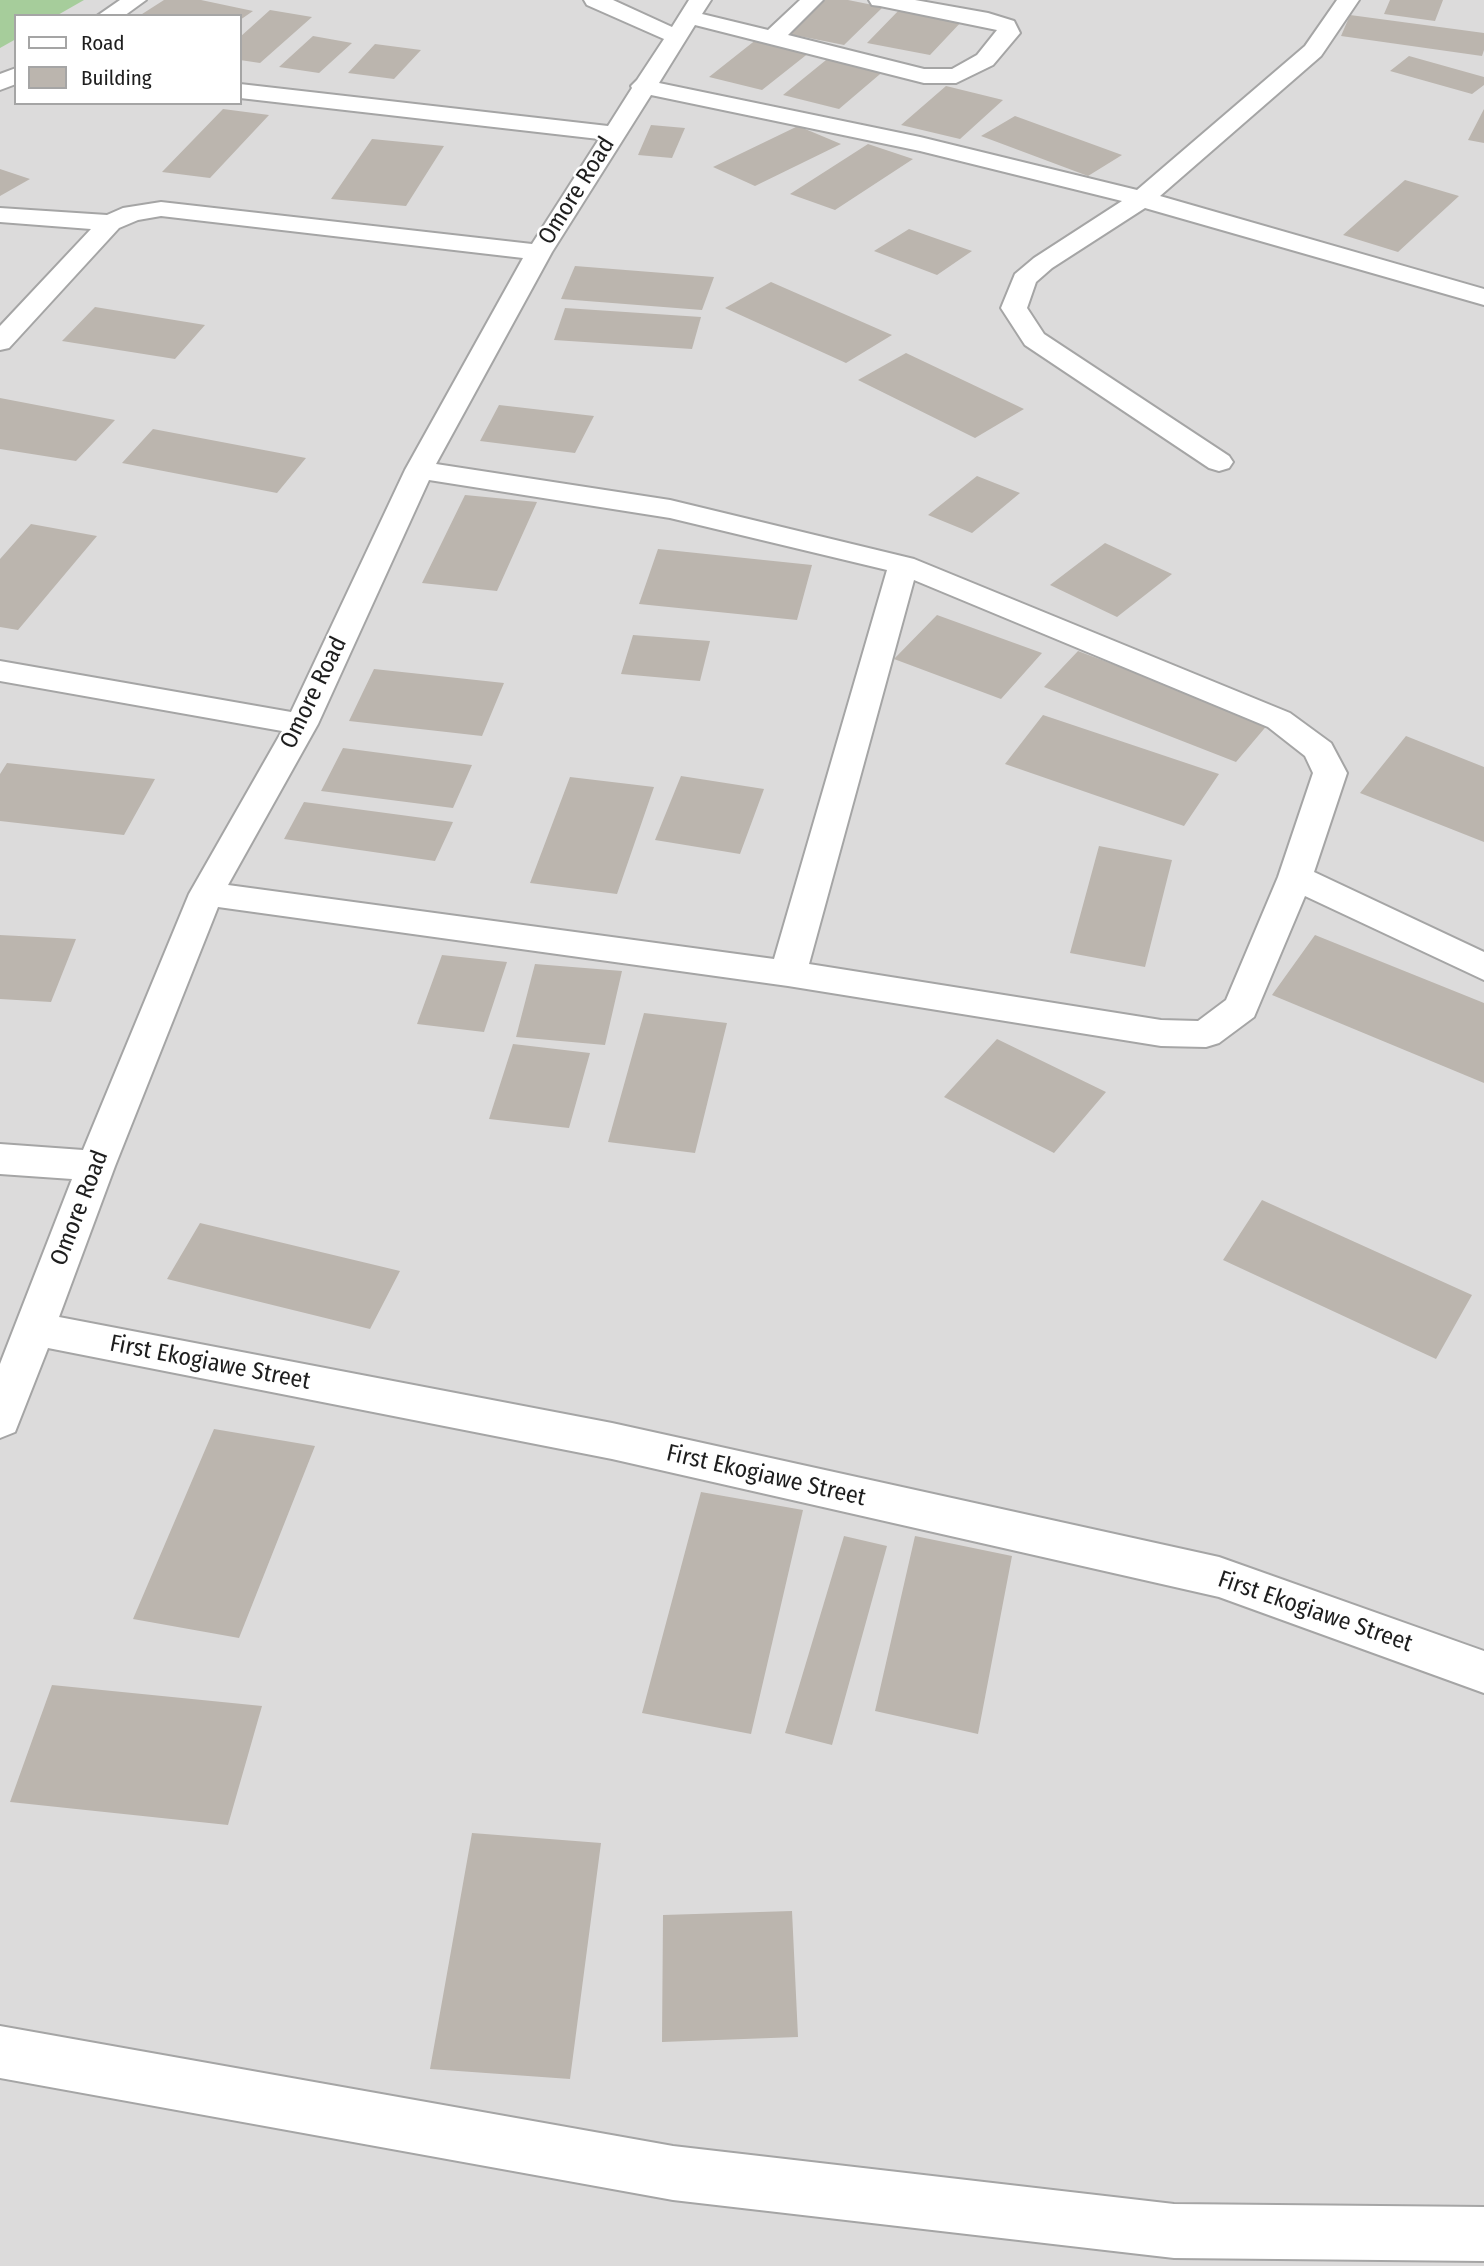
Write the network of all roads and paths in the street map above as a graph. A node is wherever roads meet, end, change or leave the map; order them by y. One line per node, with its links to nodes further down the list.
1 (135, 0): 6 (street)
2 (595, 0): 7 (street)
3 (812, 0): 8 (street)
4 (880, 0): 8 (street)
5 (1348, 0): 12 (street)
6 (111, 14)
7 (689, 18): 8 (street); 9 (street, Omore Road)
8 (772, 38)
9 (642, 86): 11 (street, Omore Road); 12 (street)
10 (242, 90): 11 (street)
11 (613, 134): 15 (street, Omore Road)
12 (1142, 199): 16 (street); 18 (street)
13 (0, 215): 14 (street)
14 (110, 223): 15 (street); 17 (street)
15 (539, 252): 19 (street, Omore Road)
16 (1484, 297)
17 (0, 342)
18 (1219, 462)
19 (419, 470): 20 (street); 22 (street, Omore Road)
20 (903, 565): 23 (street); 26 (street)
21 (0, 671): 22 (street)
22 (302, 724): 24 (street, Omore Road)
23 (1295, 877): 25 (street); 26 (street)
24 (206, 894): 26 (street); 28 (street, Omore Road)
25 (1484, 967)
26 (788, 973)
27 (0, 1159): 28 (street)
28 (96, 1166): 29 (street, Omore Road)
29 (34, 1329): 30 (street, Omore Road); 31 (street, First Ekogiawe Street)
30 (0, 1420)
31 (1484, 1672)
32 (0, 2052): 33 (street)
33 (1484, 2234)

